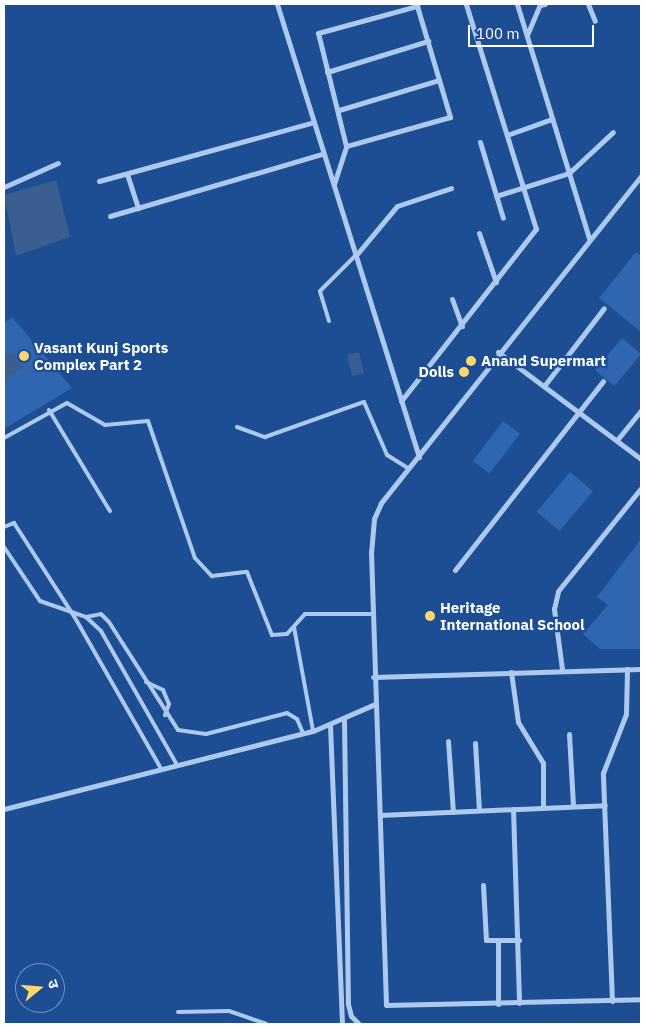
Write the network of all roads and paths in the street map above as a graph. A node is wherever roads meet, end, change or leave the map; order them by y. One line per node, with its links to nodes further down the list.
1 (279, 4): 13 (street)
2 (466, 4): 15 (street)
3 (517, 4): 7 (street)
4 (545, 4): 7 (street)
5 (588, 4): 6 (street)
6 (595, 21)
7 (527, 36): 12 (street)
8 (428, 41): 9 (street); 9 (street); 10 (street)
9 (327, 72): 11 (street)
10 (439, 80): 11 (street); 17 (street)
11 (339, 110): 17 (street)
12 (552, 119): 15 (street); 20 (street)
13 (311, 123): 18 (street); 21 (street)
14 (613, 132): 20 (street)
15 (507, 134): 26 (street)
16 (480, 142): 28 (street)
17 (346, 146): 24 (street)
18 (322, 154): 24 (street); 29 (street)
19 (58, 163): 25 (street)
20 (569, 173): 26 (street); 33 (street)
21 (126, 174): 23 (street); 29 (street)
22 (641, 176): 33 (street)
23 (99, 181)
24 (334, 184): 34 (street)
25 (4, 187)
26 (524, 187): 28 (street); 35 (street)
27 (451, 188): 34 (street)
28 (496, 196): 31 (street)
29 (138, 208): 30 (street)
30 (110, 216)
31 (503, 218)
32 (479, 233): 35 (street)
33 (588, 238): 40 (street)
34 (357, 254): 38 (lane); 43 (street)
35 (496, 282): 39 (street)
36 (452, 299): 39 (street)
37 (604, 308): 42 (street)
38 (329, 322)
39 (462, 326): 43 (street)
40 (498, 352): 42 (street); 50 (street)
41 (603, 382): 46 (street)
42 (544, 386): 46 (street)
43 (401, 401): 50 (street)
44 (49, 410): 48 (lane); 54 (lane); 61 (lane)
45 (641, 410): 49 (street)
46 (580, 413): 49 (street); 57 (street)
47 (237, 427): 52 (lane)
48 (4, 438)
49 (616, 440): 51 (street)
50 (419, 457): 52 (street)
51 (641, 459)
52 (409, 470): 59 (street)
53 (641, 488): 62 (street)
54 (110, 511)
55 (4, 527): 58 (lane)
56 (4, 547): 58 (lane)
57 (455, 570)
58 (72, 612): 60 (lane); 78 (lane)
59 (372, 614): 61 (lane); 66 (street)
60 (86, 617): 67 (lane); 77 (lane)
61 (294, 627): 72 (lane)
62 (562, 669): 63 (street); 65 (street)
63 (627, 669): 64 (street); 80 (street)
64 (641, 669)
65 (511, 672): 66 (street); 81 (street)
66 (373, 677): 68 (street)
67 (146, 682): 69 (lane); 69 (lane)
68 (375, 704): 70 (street); 86 (street)
69 (165, 715): 73 (lane)
70 (344, 720): 71 (street); 97 (street)
71 (330, 725): 72 (street); 96 (street)
72 (313, 731): 73 (street)
73 (303, 733): 77 (street)
74 (569, 734): 79 (street)
75 (448, 741): 85 (street)
76 (475, 743): 84 (street)
77 (176, 763): 78 (street)
78 (160, 767): 82 (street)
79 (573, 806): 80 (street); 81 (street)
80 (605, 806): 91 (street)
81 (543, 808): 83 (street)
82 (4, 809)
83 (513, 809): 84 (street); 88 (street)
84 (479, 810): 85 (street)
85 (453, 812): 86 (street)
86 (380, 815): 93 (street)
87 (483, 885): 89 (street)
88 (519, 940): 89 (street); 92 (street)
89 (498, 941): 93 (street)
90 (641, 999): 91 (street)
91 (612, 1000): 92 (street)
92 (520, 1003): 93 (street)
93 (498, 1004)
94 (178, 1012): 95 (lane)
95 (266, 1024)
96 (342, 1024)
97 (359, 1024)

